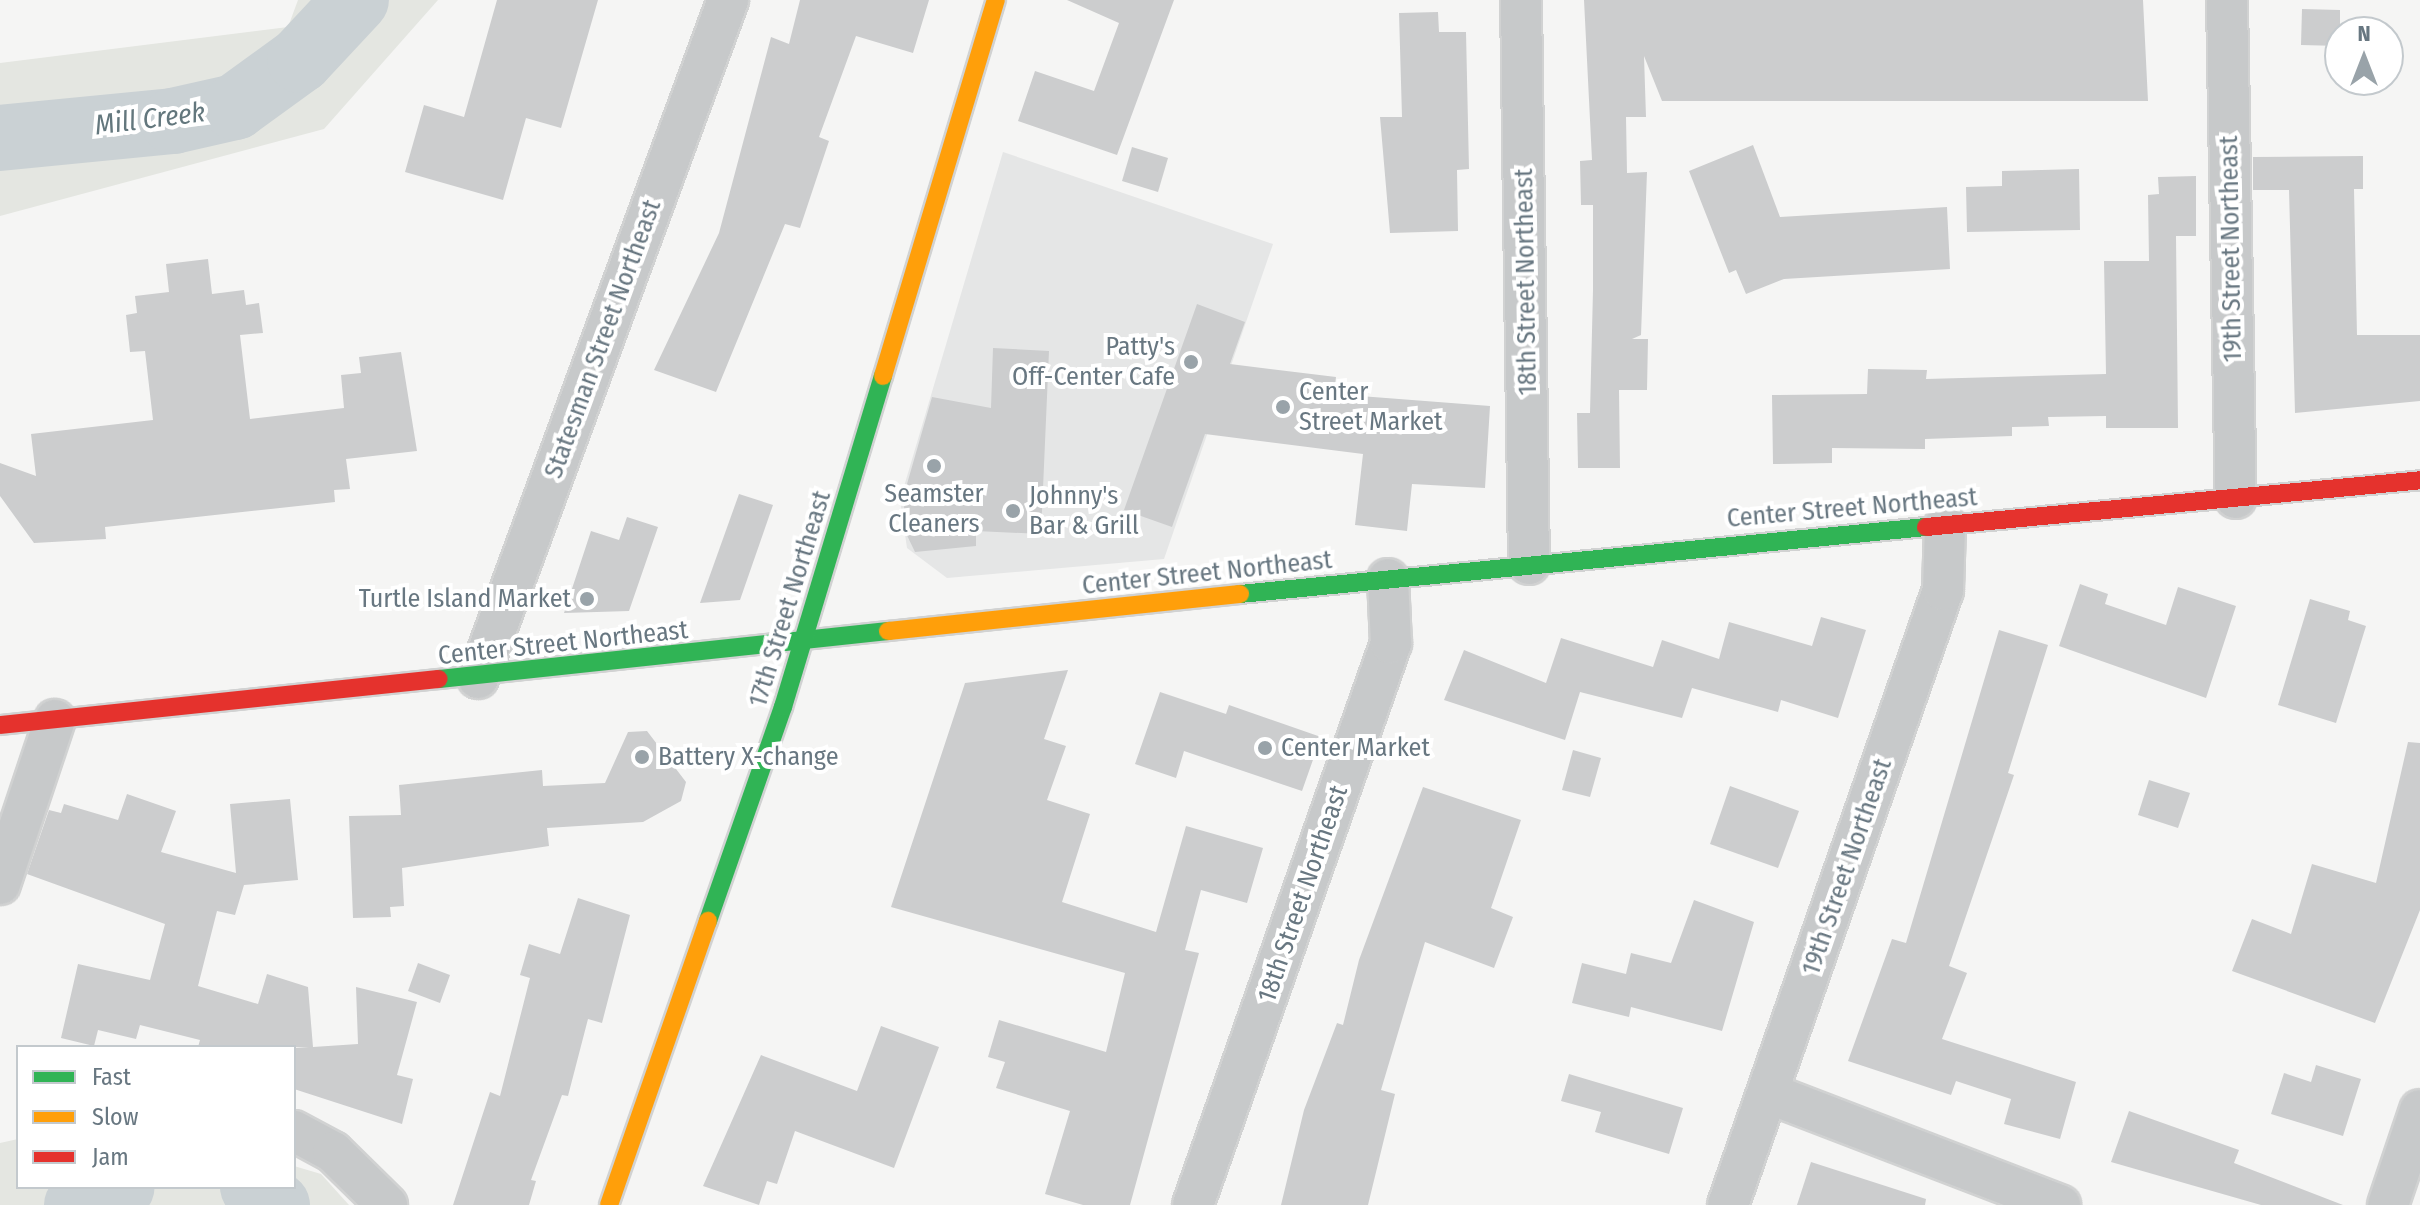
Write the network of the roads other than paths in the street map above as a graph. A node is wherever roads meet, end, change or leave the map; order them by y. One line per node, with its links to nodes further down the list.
1 (728, 0): 11 (street, Statesman Street Northeast)
2 (996, 0): 10 (main road, 17th Street Northeast)
3 (1521, 0): 8 (street, 18th Street Northeast)
4 (2227, 0): 6 (street, 19th Street Northeast)
5 (2420, 480): 6 (main road, Center Street Northeast)
6 (2236, 498): 7 (main road, Center Street Northeast)
7 (1945, 525): 8 (main road, Center Street Northeast); 15 (street, 19th Street Northeast)
8 (1529, 564): 9 (main road, Center Street Northeast)
9 (1388, 579): 10 (main road, Center Street Northeast); 20 (street, 18th Street Northeast)
10 (803, 644): 11 (main road, Center Street Northeast); 19 (main road, 17th Street Northeast)
11 (478, 678): 12 (main road, Center Street Northeast)
12 (55, 720): 13 (main road, Center Street Northeast); 14 (street)
13 (0, 725)
14 (0, 884)
15 (1768, 1093): 21 (street, 19th Street Northeast); 22 (street)
16 (2420, 1110): 23 (street)
17 (296, 1132): 18 (street)
18 (387, 1205)
19 (609, 1205)
20 (1193, 1205)
21 (1728, 1205)
22 (2060, 1205)
23 (2388, 1205)

